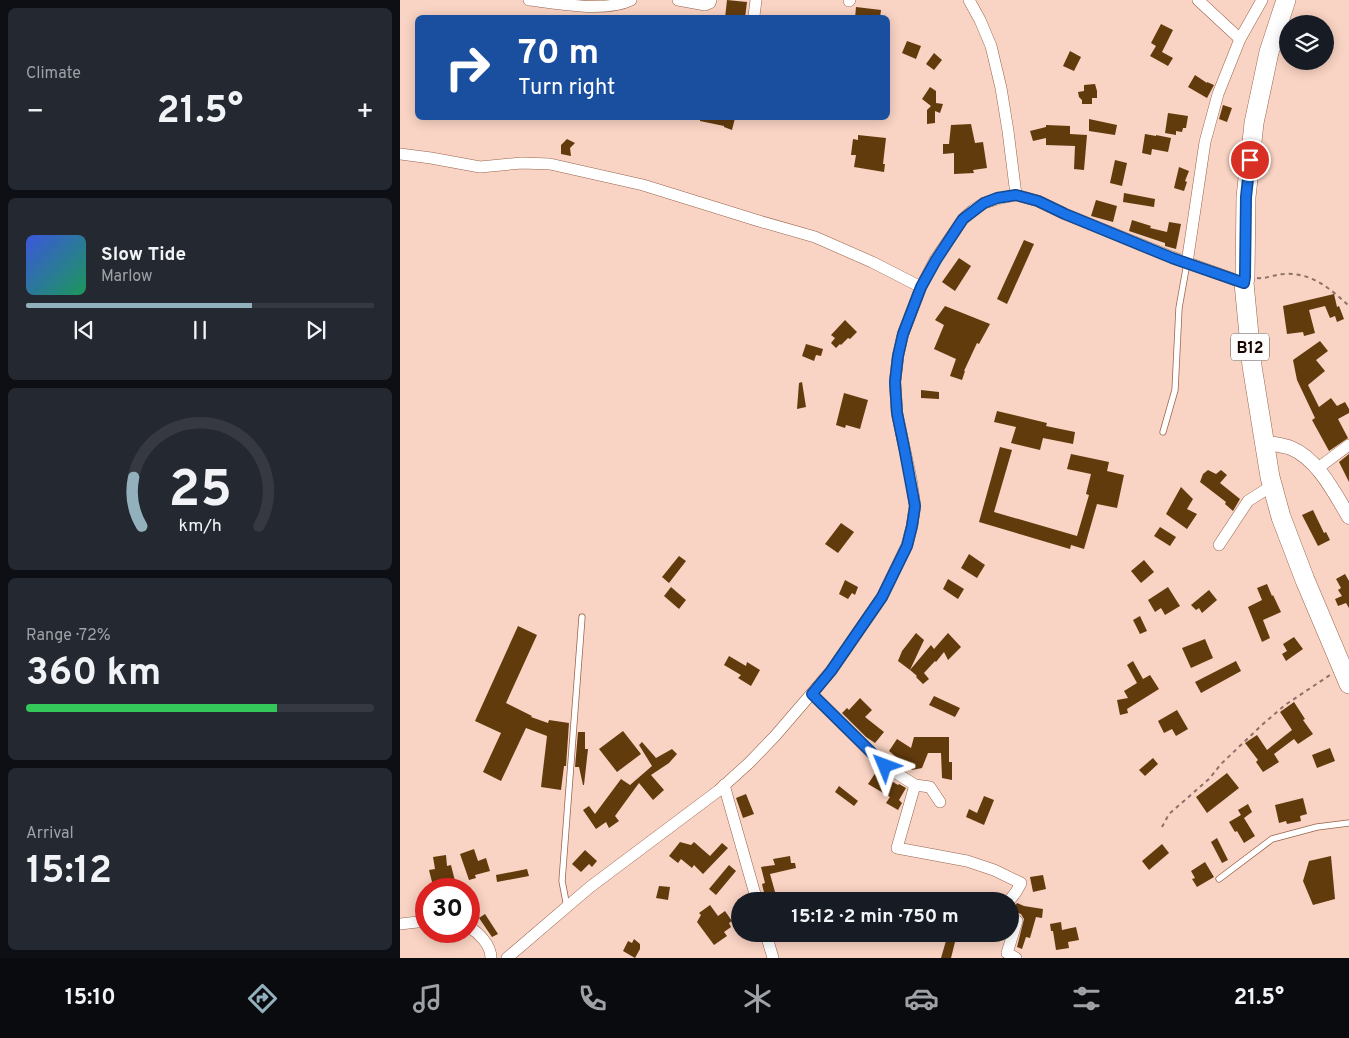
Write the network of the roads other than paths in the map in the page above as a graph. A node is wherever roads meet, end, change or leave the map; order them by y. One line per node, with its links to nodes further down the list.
1 (529, 0): 2 (street)
2 (632, 0)
3 (678, 0): 4 (street)
4 (711, 0)
5 (756, 0): 10 (street)
6 (970, 0): 13 (street)
7 (1198, 0): 11 (street)
8 (1262, 0): 11 (street)
9 (1286, 0): 15 (highway, B12)
10 (754, 15)
11 (1240, 39): 14 (street)
12 (400, 154): 16 (street)
13 (1016, 195): 14 (street); 16 (street)
14 (1187, 263): 15 (street); 17 (lane)
15 (1244, 280): 18 (highway, B12)
16 (921, 287): 26 (street)
17 (1163, 432)
18 (1264, 442): 20 (street); 21 (highway, B12)
19 (1349, 445): 20 (street)
20 (1318, 468): 22 (street)
21 (1273, 485): 23 (street); 25 (highway, B12)
22 (1349, 517)
23 (1219, 545)
24 (582, 617): 34 (lane)
25 (1345, 676)
26 (812, 694): 27 (street); 28 (street)
27 (724, 785): 32 (street); 34 (street)
28 (915, 785): 29 (street); 33 (street)
29 (940, 802)
30 (1349, 823): 31 (lane)
31 (1219, 879)
32 (754, 892)
33 (1016, 892)
34 (567, 907): 41 (street)
35 (415, 922): 36 (street)
36 (400, 924)
37 (480, 936): 40 (street)
38 (768, 942): 42 (street)
39 (1011, 942): 43 (street)
40 (491, 958)
41 (507, 958)
42 (773, 958)
43 (1016, 958)

